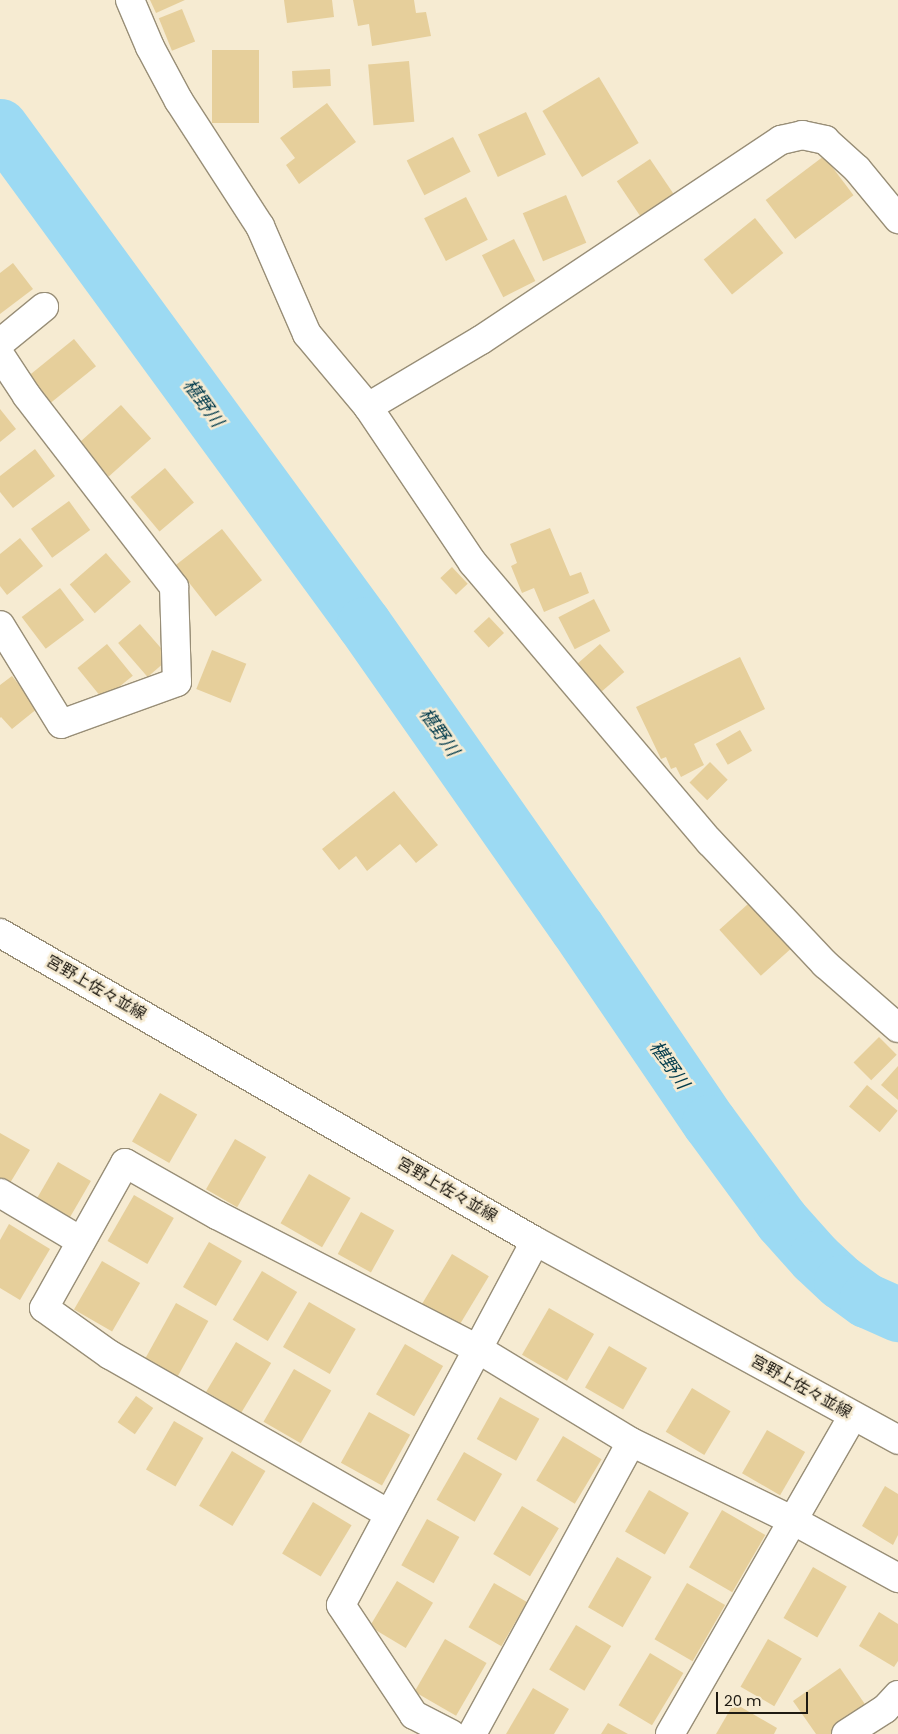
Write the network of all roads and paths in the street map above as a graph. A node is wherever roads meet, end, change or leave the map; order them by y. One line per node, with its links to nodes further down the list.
1 (130, 0): 6 (street)
2 (898, 219): 6 (street)
3 (44, 307): 4 (street)
4 (0, 343)
5 (0, 355): 7 (street)
6 (368, 407): 9 (street)
7 (0, 625)
8 (0, 933): 12 (street, 宮野上佐々並線)
9 (898, 1028)
10 (0, 1193): 11 (street)
11 (81, 1241): 13 (street); 17 (street)
12 (535, 1241): 13 (street); 14 (street, 宮野上佐々並線)
13 (478, 1349): 16 (street); 17 (street)
14 (853, 1416): 15 (street, 宮野上佐々並線); 18 (street)
15 (898, 1440)
16 (631, 1442): 18 (street); 22 (street)
17 (389, 1514): 21 (street)
18 (794, 1521): 19 (street); 23 (street)
19 (898, 1578)
20 (898, 1695): 24 (street)
21 (450, 1734)
22 (472, 1734)
23 (670, 1734)
24 (846, 1734)

